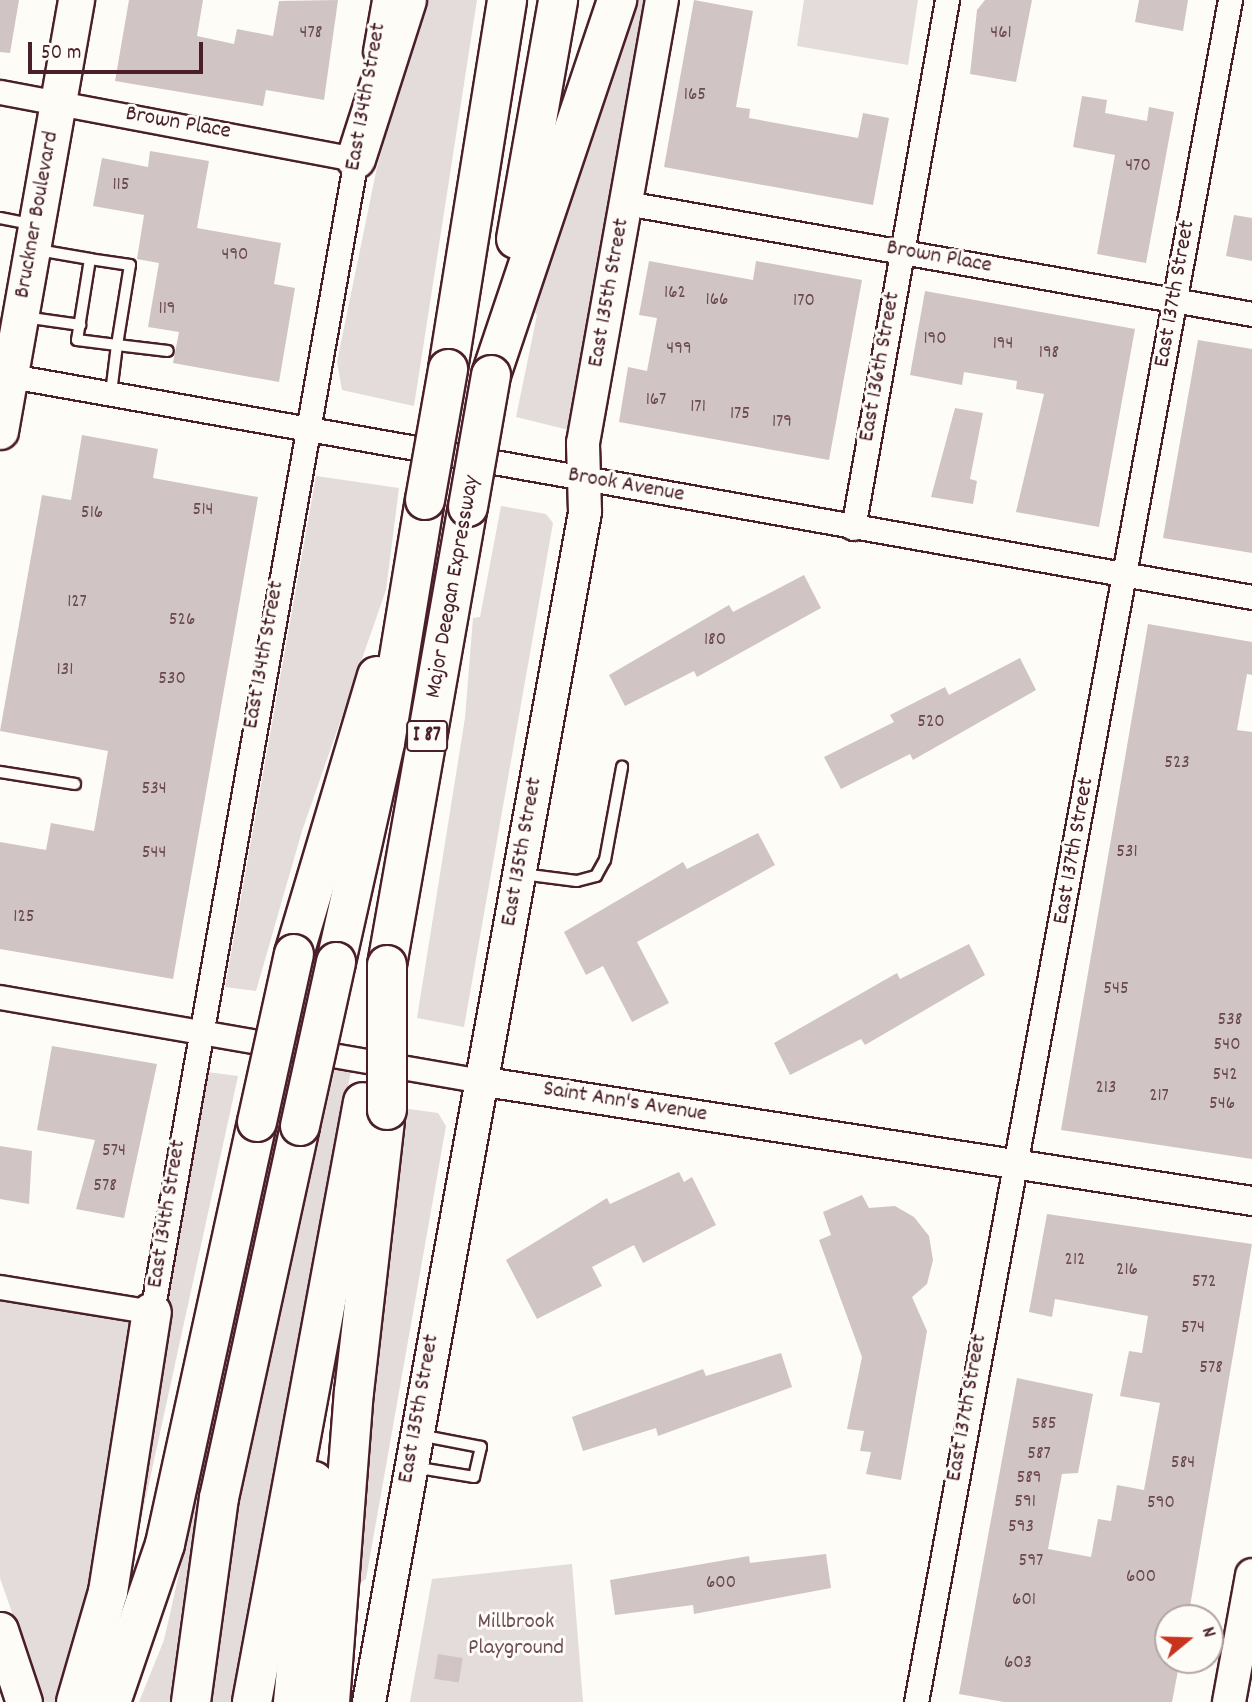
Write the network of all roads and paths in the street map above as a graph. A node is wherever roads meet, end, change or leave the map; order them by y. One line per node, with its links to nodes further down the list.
1 (76, 0): 11 (main road, Bruckner Boulevard)
2 (384, 0): 12 (street, East 134th Street)
3 (407, 0): 12 (highway)
4 (507, 0): 36 (highway, Major Deegan Expressway, bridge)
5 (558, 0): 29 (highway, Major Deegan Expressway / I 87)
6 (617, 0): 29 (highway)
7 (662, 0): 13 (main road, East 135th Street)
8 (947, 0): 16 (street, East 136th Street)
9 (1230, 0): 20 (street, East 137th Street)
10 (0, 92): 11 (street, Brown Place)
11 (58, 102): 12 (street, Brown Place); 15 (main road, Bruckner Boulevard)
12 (356, 159): 31 (street, East 134th Street)
13 (626, 203): 16 (street, Brown Place); 33 (main road, East 135th Street)
14 (0, 218): 15 (lane)
15 (34, 237): 17 (lane); 23 (main road, Bruckner Boulevard)
16 (902, 251): 20 (street, Brown Place); 34 (street, East 136th Street)
17 (90, 259): 19 (lane); 25 (lane)
18 (114, 288): 19 (lane)
19 (126, 289): 24 (lane)
20 (1174, 300): 21 (street, Brown Place); 35 (street, East 137th Street)
21 (1252, 314)
22 (110, 315): 24 (lane)
23 (20, 316): 25 (lane); 28 (main road, Bruckner Boulevard)
24 (122, 317): 26 (lane)
25 (80, 325): 26 (lane)
26 (117, 345): 27 (lane); 30 (lane)
27 (168, 351)
28 (5, 375): 30 (street, Brook Avenue); 32 (main road, Bruckner Boulevard)
29 (491, 375): 45 (highway, Major Deegan Expressway / I 87, bridge)
30 (111, 393): 31 (street, Brook Avenue)
31 (306, 428): 33 (street, Brook Avenue); 43 (street, East 134th Street)
32 (0, 431)
33 (584, 478): 34 (street, Brook Avenue); 41 (main road, East 135th Street)
34 (853, 528): 35 (street, Brook Avenue)
35 (1124, 575): 37 (street, Brook Avenue); 46 (street, East 137th Street)
36 (410, 584): 57 (highway, bridge); 58 (highway, bridge)
37 (1252, 597)
38 (622, 767): 41 (lane)
39 (0, 772): 40 (lane)
40 (75, 784)
41 (519, 874): 44 (main road, East 135th Street)
42 (0, 997): 43 (street, Saint Ann's Avenue)
43 (198, 1032): 44 (street, Saint Ann's Avenue); 50 (street, East 134th Street)
44 (480, 1081): 46 (street, Saint Ann's Avenue); 51 (main road, East 135th Street)
45 (375, 1106): 48 (highway, Major Deegan Expressway / I 87); 61 (highway)
46 (1013, 1165): 47 (street, Saint Ann's Avenue); 63 (street, East 137th Street)
47 (1252, 1201)
48 (342, 1215): 59 (highway); 60 (highway)
49 (0, 1287): 50 (street)
50 (152, 1312): 56 (highway)
51 (416, 1434): 52 (main road, East 135th Street); 52 (lane)
52 (411, 1467): 62 (main road, East 135th Street)
53 (1252, 1575): 64 (main road)
54 (0, 1630): 55 (main road)
55 (24, 1702)
56 (76, 1702)
57 (111, 1702)
58 (191, 1702)
59 (251, 1702)
60 (293, 1702)
61 (330, 1702)
62 (369, 1702)
63 (916, 1702)
64 (1229, 1702)

